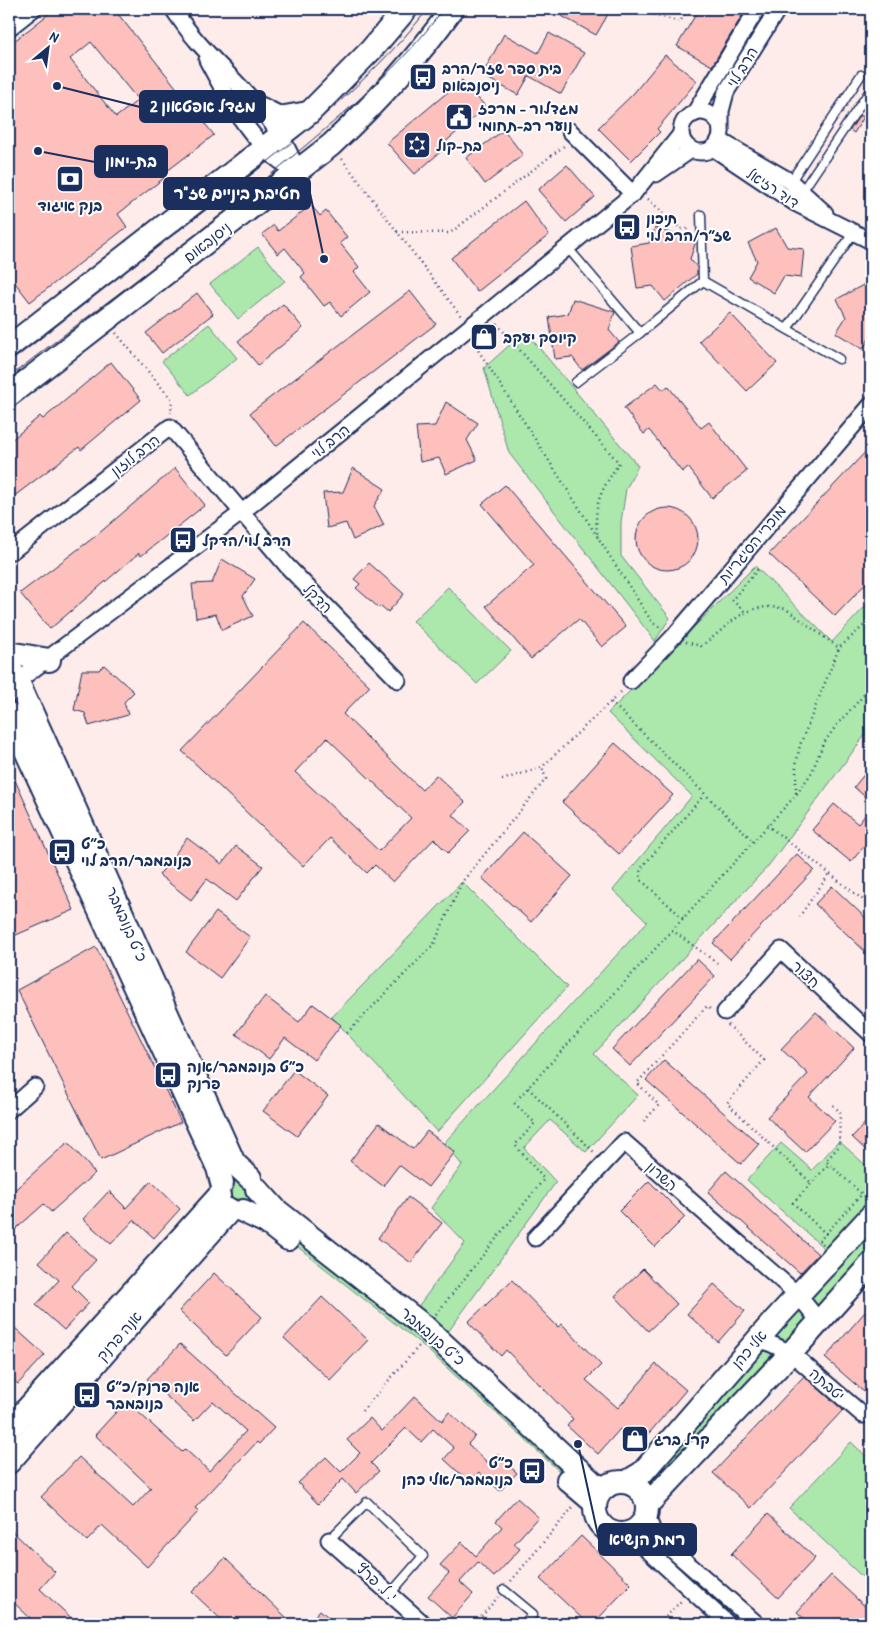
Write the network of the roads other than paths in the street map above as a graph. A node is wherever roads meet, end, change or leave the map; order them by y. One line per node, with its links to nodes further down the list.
1 (33, 9): 7 (street)
2 (173, 9): 8 (street)
3 (406, 9): 12 (street)
4 (452, 9): 19 (street, ניסנבאום)
5 (757, 9): 13 (street, הרב לוי)
6 (778, 9): 16 (street, הרב לוי)
7 (9, 28)
8 (195, 39): 11 (street); 17 (street)
9 (861, 75): 21 (lane)
10 (871, 89): 21 (lane)
11 (258, 107): 12 (street); 17 (street)
12 (309, 112): 17 (street)
13 (694, 114): 15 (street); 16 (street)
14 (573, 134): 20 (street)
15 (681, 134): 18 (street); 20 (street, הרב לוי)
16 (718, 140): 18 (street); 21 (street, דוד רזיאל)
17 (272, 142): 19 (street); 29 (street)
18 (691, 150): 20 (street, הרב לוי)
19 (297, 172): 32 (street, ניסנבאום)
20 (638, 189): 25 (street, הרב לוי)
21 (792, 192): 23 (street, דוד רזיאל)
22 (701, 215): 26 (lane)
23 (854, 232): 24 (street, דוד רזיאל); 27 (lane)
24 (870, 239)
25 (567, 247): 28 (lane); 34 (street, הרב לוי)
26 (703, 281): 27 (lane); 28 (lane)
27 (787, 329): 30 (lane)
28 (640, 333): 31 (lane)
29 (9, 347)
30 (839, 359)
31 (576, 382)
32 (9, 395)
33 (871, 405): 40 (street, מוכרי הסיגריות)
34 (241, 513): 35 (street, הרב לוזון); 37 (street, הרב לוי); 39 (street, הדקל)
35 (12, 551)
36 (9, 653): 37 (street)
37 (49, 660): 38 (street, הרב לוי)
38 (12, 679): 46 (street, כ"ט בנובמבר)
39 (398, 680)
40 (631, 681)
41 (9, 714): 47 (street, כ"ט בנובמבר)
42 (721, 1016): 43 (street, חצור)
43 (871, 1034)
44 (35, 1087): 45 (street)
45 (9, 1110)
46 (253, 1184): 47 (street); 47 (street); 54 (street, כ"ט בנובמבר)
47 (228, 1200): 54 (street, כ"ט בנובמבר); 57 (street, אנה פרנק); 58 (street, אנה פרנק)
48 (871, 1216): 51 (street, אלי כהן)
49 (535, 1238): 51 (street, השרון)
50 (871, 1264): 52 (street)
51 (798, 1295): 52 (street, השרון); 53 (street, אלי כהן)
52 (825, 1314): 55 (street)
53 (766, 1330): 55 (street, יטבתה); 55 (street, יטבתה); 59 (street, אלי כהן)
54 (423, 1335): 60 (street, כ"ט בנובמבר)
55 (791, 1353): 56 (street, יטבתה); 61 (street)
56 (863, 1414)
57 (9, 1429)
58 (9, 1462)
59 (627, 1482): 60 (street); 61 (street)
60 (595, 1495): 62 (street)
61 (647, 1510): 62 (street); 69 (street)
62 (625, 1534): 68 (street)
63 (329, 1540): 65 (street, י. ל. פרץ); 65 (lane)
64 (504, 1590): 67 (lane)
65 (390, 1594): 66 (street, י. ל. פרץ)
66 (424, 1624)
67 (524, 1624)
68 (728, 1624)
69 (757, 1624)

